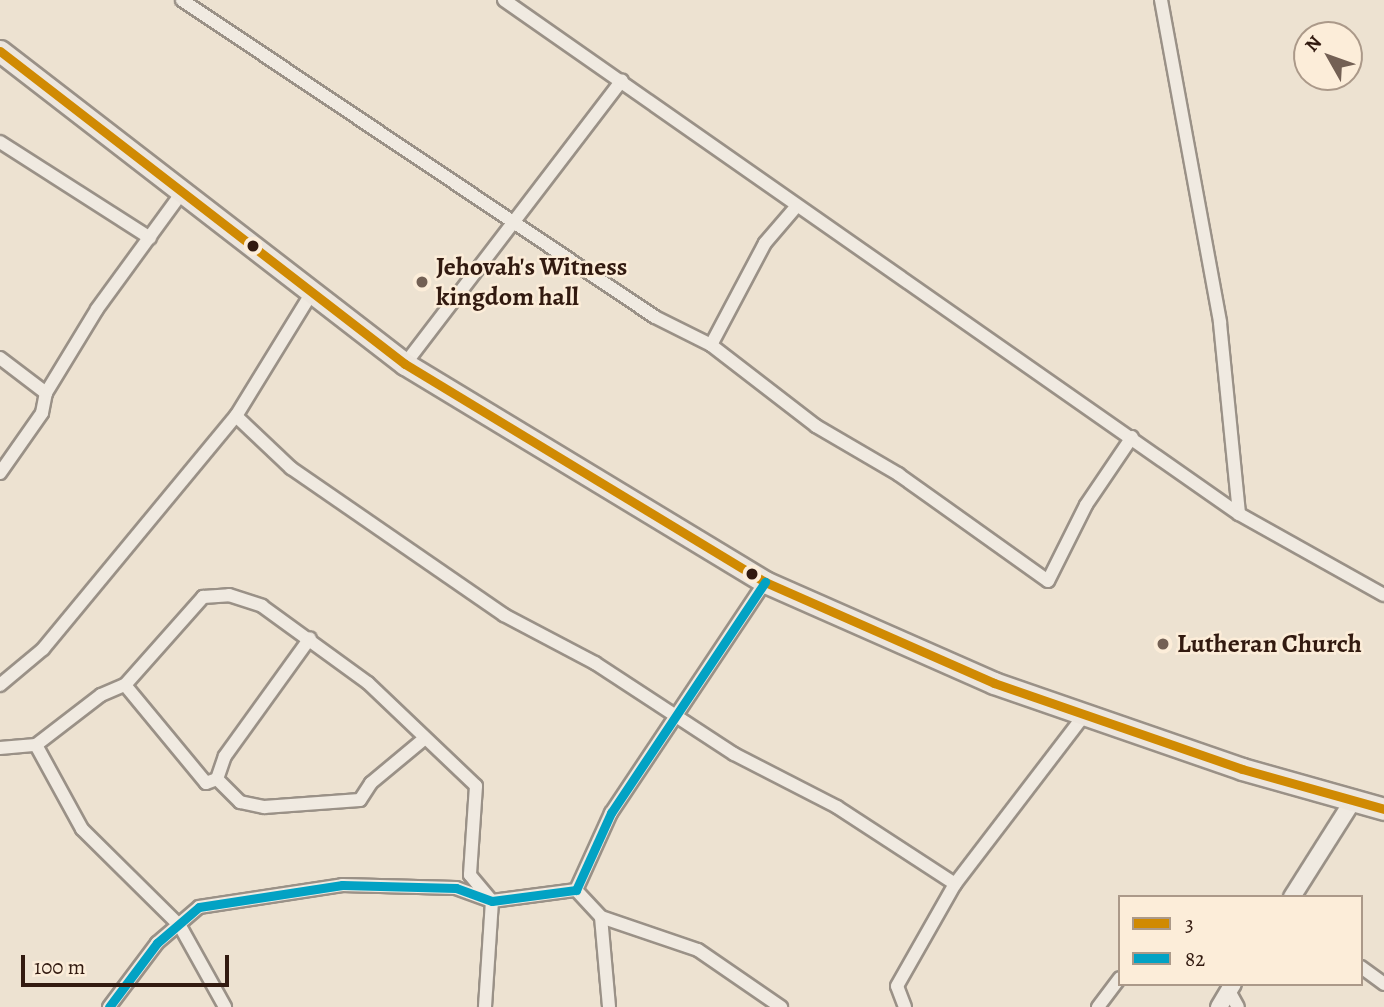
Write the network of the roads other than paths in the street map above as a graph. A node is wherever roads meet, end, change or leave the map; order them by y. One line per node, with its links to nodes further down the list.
1 (182, 0): 9 (street)
2 (504, 0): 5 (street)
3 (1161, 0): 19 (street)
4 (0, 51): 7 (highway)
5 (622, 80): 8 (street); 9 (street)
6 (0, 142): 10 (street)
7 (180, 195): 10 (street); 11 (highway)
8 (795, 208): 12 (street); 17 (street)
9 (517, 219): 12 (street); 14 (street)
10 (150, 239): 15 (street)
11 (310, 295): 14 (highway); 16 (street)
12 (711, 345): 17 (street)
13 (0, 358): 15 (street)
14 (405, 364): 20 (highway)
15 (46, 393): 18 (street)
16 (236, 416): 23 (street); 25 (street)
17 (1132, 438): 19 (street)
18 (0, 473)
19 (1239, 514): 21 (street)
20 (765, 582): 25 (street); 26 (highway)
21 (1384, 595)
22 (310, 638): 24 (street); 27 (street); 30 (street)
23 (0, 685)
24 (125, 685): 28 (street); 30 (street)
25 (676, 714): 33 (street); 34 (street)
26 (1084, 715): 31 (highway); 33 (street)
27 (424, 739): 30 (street); 36 (street)
28 (36, 745): 29 (street); 38 (street)
29 (0, 748)
30 (217, 779)
31 (1354, 799): 32 (highway); 35 (street)
32 (1384, 809)
33 (955, 884): 48 (street)
34 (576, 890): 36 (street); 37 (street)
35 (1293, 895)
36 (492, 901): 38 (street); 45 (street)
37 (601, 917): 46 (street); 47 (street)
38 (180, 926): 43 (street); 44 (street)
39 (1363, 968): 41 (street)
40 (1118, 981): 49 (street)
41 (1384, 984)
42 (1231, 988): 50 (street); 51 (street)
43 (109, 1007)
44 (225, 1007)
45 (485, 1007)
46 (609, 1007)
47 (780, 1007)
48 (905, 1007)
49 (1098, 1007)
50 (1219, 1007)
51 (1238, 1007)

